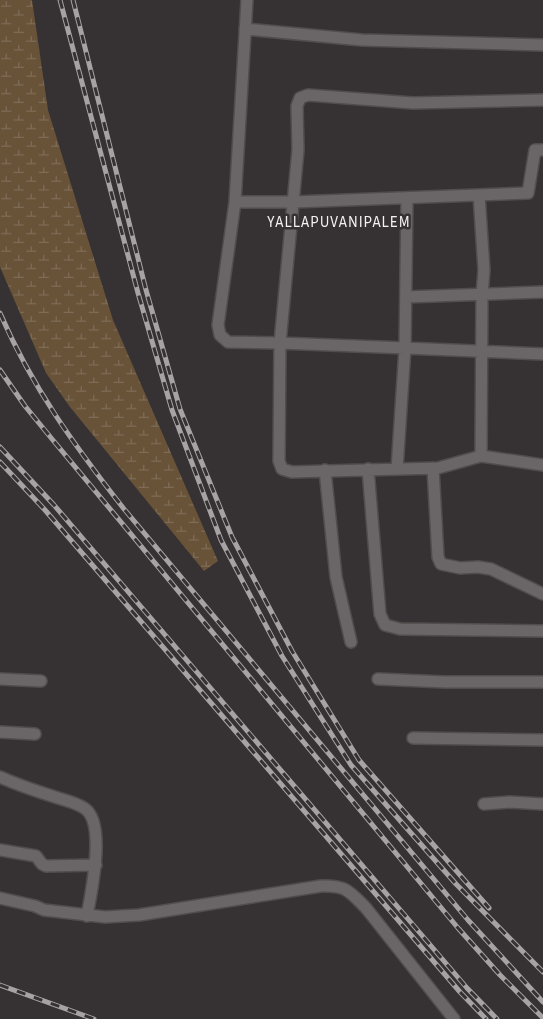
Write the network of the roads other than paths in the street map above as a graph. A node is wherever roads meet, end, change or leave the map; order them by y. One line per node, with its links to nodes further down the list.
1 (246, 0): 2 (street)
2 (245, 29): 3 (street); 8 (street)
3 (543, 45)
4 (543, 100): 9 (street)
5 (543, 150): 6 (street)
6 (479, 195): 7 (street); 11 (street)
7 (407, 198): 9 (street); 12 (street)
8 (235, 202): 9 (street); 13 (street)
9 (294, 202): 13 (street)
10 (543, 292): 11 (street)
11 (482, 295): 12 (street); 15 (street)
12 (406, 297): 14 (street)
13 (280, 343): 14 (street); 22 (street)
14 (405, 348): 15 (street); 21 (street)
15 (482, 351): 16 (street); 17 (street)
16 (543, 354)
17 (482, 456): 18 (street); 19 (street)
18 (543, 465)
19 (433, 468): 21 (street); 23 (street)
20 (368, 469): 21 (street); 22 (street); 24 (street)
21 (397, 469)
22 (325, 470): 25 (street)
23 (543, 594)
24 (543, 631)
25 (350, 642)
26 (0, 679): 28 (street)
27 (378, 679): 29 (street)
28 (41, 682)
29 (543, 682)
30 (0, 732): 31 (street)
31 (35, 734)
32 (413, 738): 33 (street)
33 (543, 740)
34 (0, 778): 38 (street)
35 (484, 804): 36 (street)
36 (543, 804)
37 (0, 850): 38 (street)
38 (96, 865): 40 (street)
39 (0, 898): 40 (street)
40 (87, 916): 41 (street)
41 (454, 1019)

